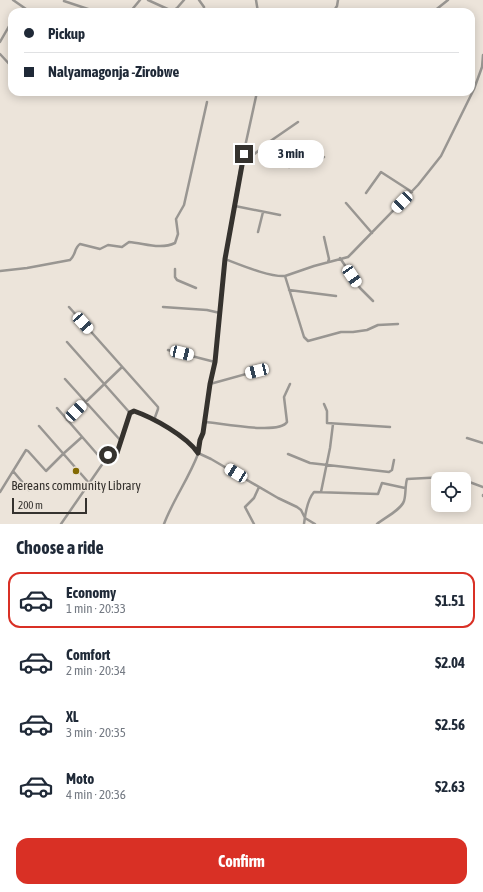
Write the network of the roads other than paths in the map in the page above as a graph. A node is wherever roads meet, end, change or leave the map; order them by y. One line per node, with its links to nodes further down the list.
1 (13, 0): 6 (street)
2 (64, 0): 7 (street)
3 (140, 0): 8 (street)
4 (148, 0): 9 (street)
5 (448, 0): 10 (street)
6 (25, 8)
7 (86, 8)
8 (133, 8)
9 (165, 8)
10 (437, 8)
11 (8, 28): 12 (street)
12 (0, 42)
13 (0, 54): 15 (street)
14 (483, 55): 16 (street)
15 (8, 63)
16 (482, 68): 17 (street)
17 (475, 86)
18 (256, 96): 24 (street)
19 (471, 96): 25 (street)
20 (207, 102): 38 (street)
21 (298, 122): 22 (street)
22 (269, 142): 23 (street); 24 (street)
23 (324, 157)
24 (241, 166): 28 (street)
25 (412, 192): 26 (street); 32 (street)
26 (366, 193)
27 (346, 203): 32 (street)
28 (235, 206): 29 (street); 35 (street)
29 (264, 212): 30 (street); 31 (street)
30 (280, 215)
31 (258, 232)
32 (372, 233): 34 (street)
33 (324, 237): 36 (street)
34 (340, 258): 36 (street); 43 (street)
35 (225, 259): 39 (street); 46 (street)
36 (328, 262): 39 (street)
37 (175, 269): 40 (street)
38 (0, 271)
39 (285, 276): 41 (street)
40 (196, 288)
41 (289, 290): 42 (street); 47 (street)
42 (336, 296)
43 (373, 301)
44 (68, 307): 51 (street)
45 (163, 307): 46 (street)
46 (220, 313): 50 (street)
47 (398, 324)
48 (67, 342): 56 (street)
49 (168, 350): 50 (street)
50 (215, 362): 54 (street)
51 (122, 367): 56 (street); 62 (street)
52 (257, 371): 54 (street)
53 (65, 379): 57 (street)
54 (210, 384): 63 (street)
55 (290, 384): 63 (street)
56 (104, 385): 57 (street); 60 (street)
57 (85, 402): 61 (street); 69 (street)
58 (324, 404): 64 (street)
59 (57, 408): 61 (street)
60 (130, 413): 62 (street); 69 (street)
61 (67, 420): 67 (street)
62 (154, 420): 71 (street)
63 (205, 422): 71 (street)
64 (333, 424): 66 (street); 76 (street)
65 (39, 426): 72 (street)
66 (390, 427)
67 (82, 437): 72 (street); 75 (street)
68 (467, 438): 70 (street)
69 (121, 441): 75 (street)
70 (483, 443)
71 (198, 453): 81 (street); 89 (street)
72 (63, 454): 77 (street); 80 (street)
73 (288, 454): 76 (street)
74 (394, 460): 76 (street)
75 (104, 462): 80 (street)
76 (327, 464): 86 (street)
77 (13, 471): 84 (street); 85 (street)
78 (431, 478): 83 (street)
79 (471, 482): 82 (street)
80 (89, 484): 88 (street)
81 (260, 487): 87 (street); 90 (street)
82 (483, 487)
83 (405, 488): 86 (street); 93 (street)
84 (29, 490)
85 (0, 492)
86 (321, 492): 87 (street)
87 (305, 518): 91 (street); 92 (street)
88 (61, 524)
89 (164, 524)
90 (254, 524)
91 (304, 524)
92 (315, 524)
93 (377, 524)

